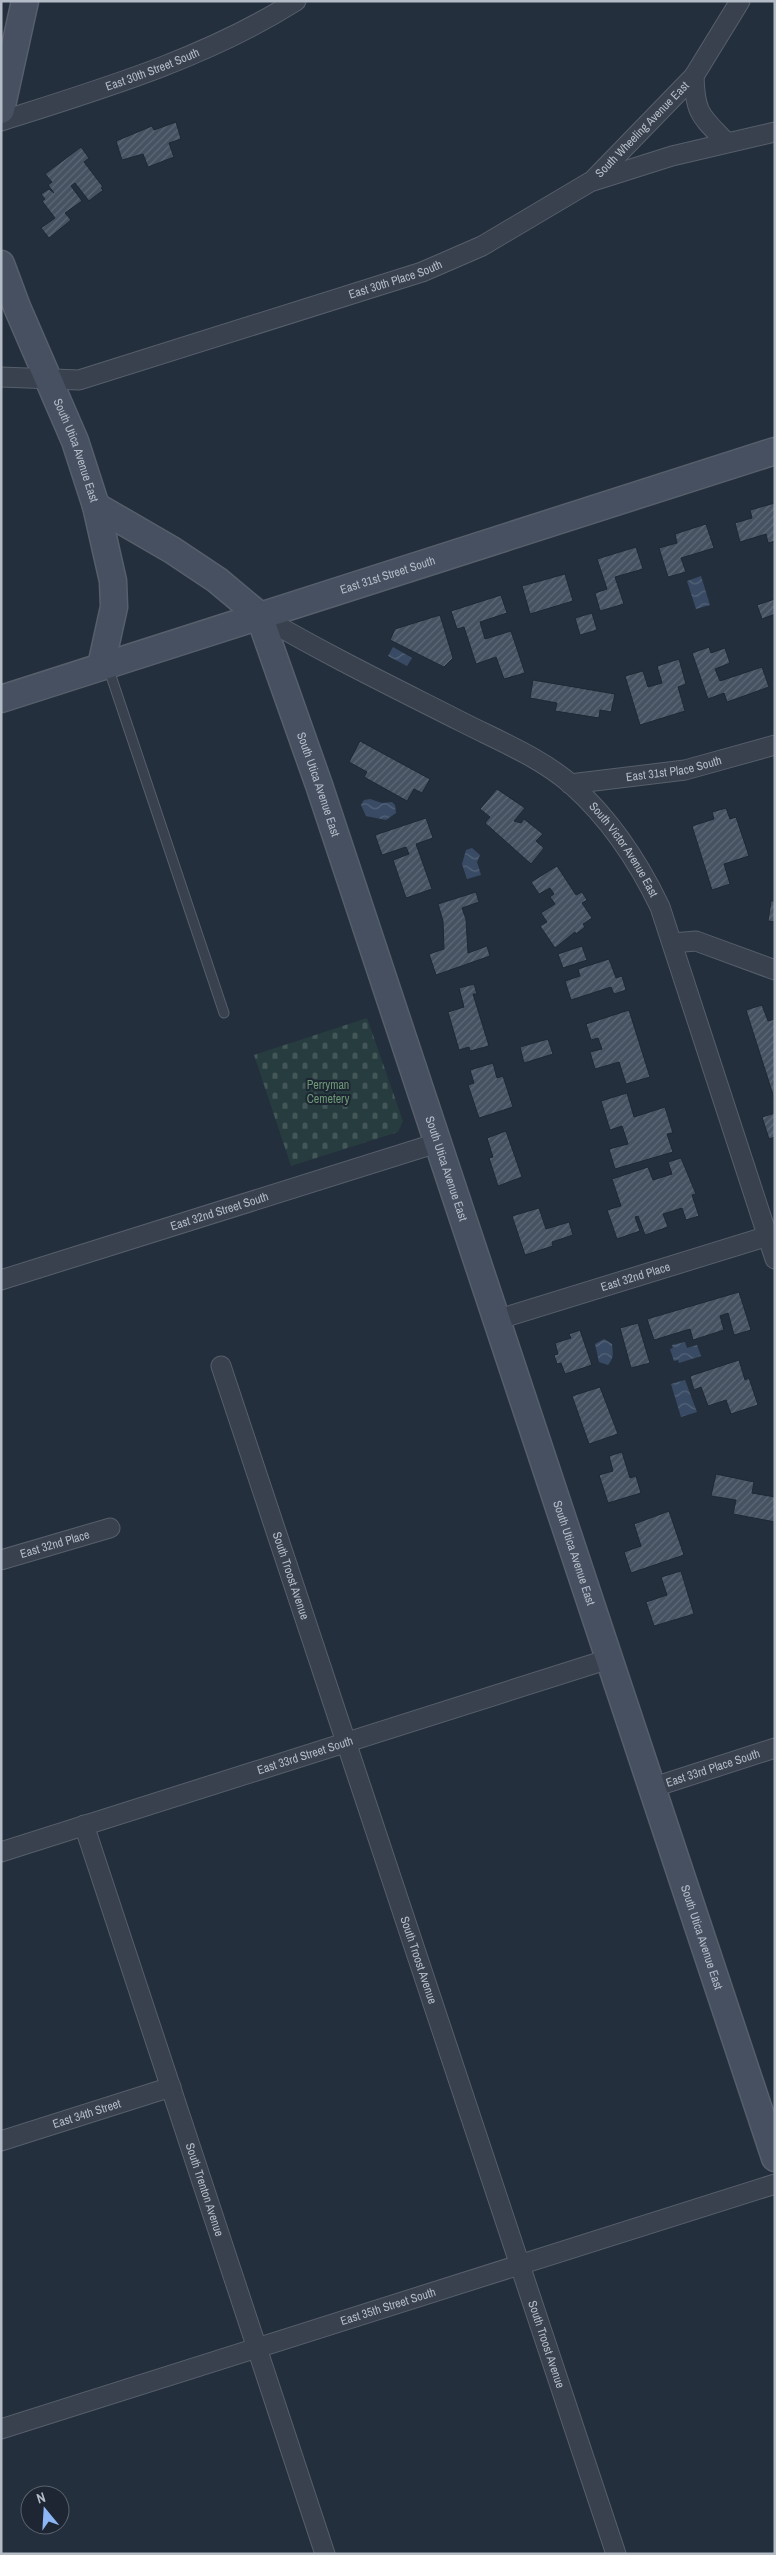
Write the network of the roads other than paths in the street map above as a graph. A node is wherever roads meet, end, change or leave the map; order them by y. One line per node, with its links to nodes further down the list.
1 (25, 1): 5 (street)
2 (296, 1): 6 (street, East 30th Street South)
3 (740, 1): 4 (street, South Wheeling Avenue East)
4 (694, 76): 8 (street, South Wheeling Avenue East); 9 (street, South Wheeling Avenue East)
5 (1, 110)
6 (1, 121)
7 (775, 132): 8 (street, East 30th Place South)
8 (726, 142): 9 (street, East 30th Place South)
9 (590, 182): 12 (street, East 30th Place South)
10 (1, 264): 12 (street, South Utica Avenue East)
11 (1, 377): 12 (street, East 30th Place South)
12 (49, 378): 14 (street, South Utica Avenue East)
13 (775, 451): 15 (street, East 31st Street South)
14 (96, 506): 15 (street, South Utica Avenue East); 16 (street)
15 (259, 615): 16 (street, East 31st Street South); 19 (street, South Victor Avenue East); 23 (street, South Utica Avenue East)
16 (104, 666): 17 (street, East 31st Street South); 22 (lane)
17 (1, 698)
18 (775, 745): 19 (street, East 31st Place South)
19 (570, 784): 20 (street, South Victor Avenue East)
20 (672, 943): 21 (street); 24 (street, South Victor Avenue East)
21 (775, 970)
22 (224, 1014)
23 (437, 1144): 26 (street, East 32nd Street South); 27 (street, South Utica Avenue East)
24 (771, 1237): 25 (street, South Victor Avenue East); 27 (street, East 32nd Place)
25 (775, 1259)
26 (1, 1280)
27 (496, 1320): 31 (street, South Utica Avenue East)
28 (220, 1366): 32 (street, South Troost Avenue)
29 (110, 1528): 30 (street, East 32nd Place)
30 (1, 1560)
31 (609, 1659): 32 (street, East 33rd Street South); 34 (street, South Utica Avenue East)
32 (348, 1743): 35 (street, East 33rd Street South); 41 (street, South Troost Avenue)
33 (775, 1748): 34 (street, East 33rd Place South)
34 (651, 1788): 39 (street, South Utica Avenue East)
35 (84, 1825): 36 (street, East 33rd Street South); 37 (street, South Trenton Avenue)
36 (1, 1852)
37 (171, 2087): 38 (street, East 34th Street); 42 (street, South Trenton Avenue)
38 (1, 2141)
39 (775, 2158)
40 (775, 2184): 41 (street, East 35th Street South)
41 (521, 2264): 42 (street, East 35th Street South); 45 (street, South Troost Avenue)
42 (257, 2346): 43 (street, East 35th Street South); 44 (street, South Trenton Avenue)
43 (1, 2429)
44 (325, 2554)
45 (616, 2554)

